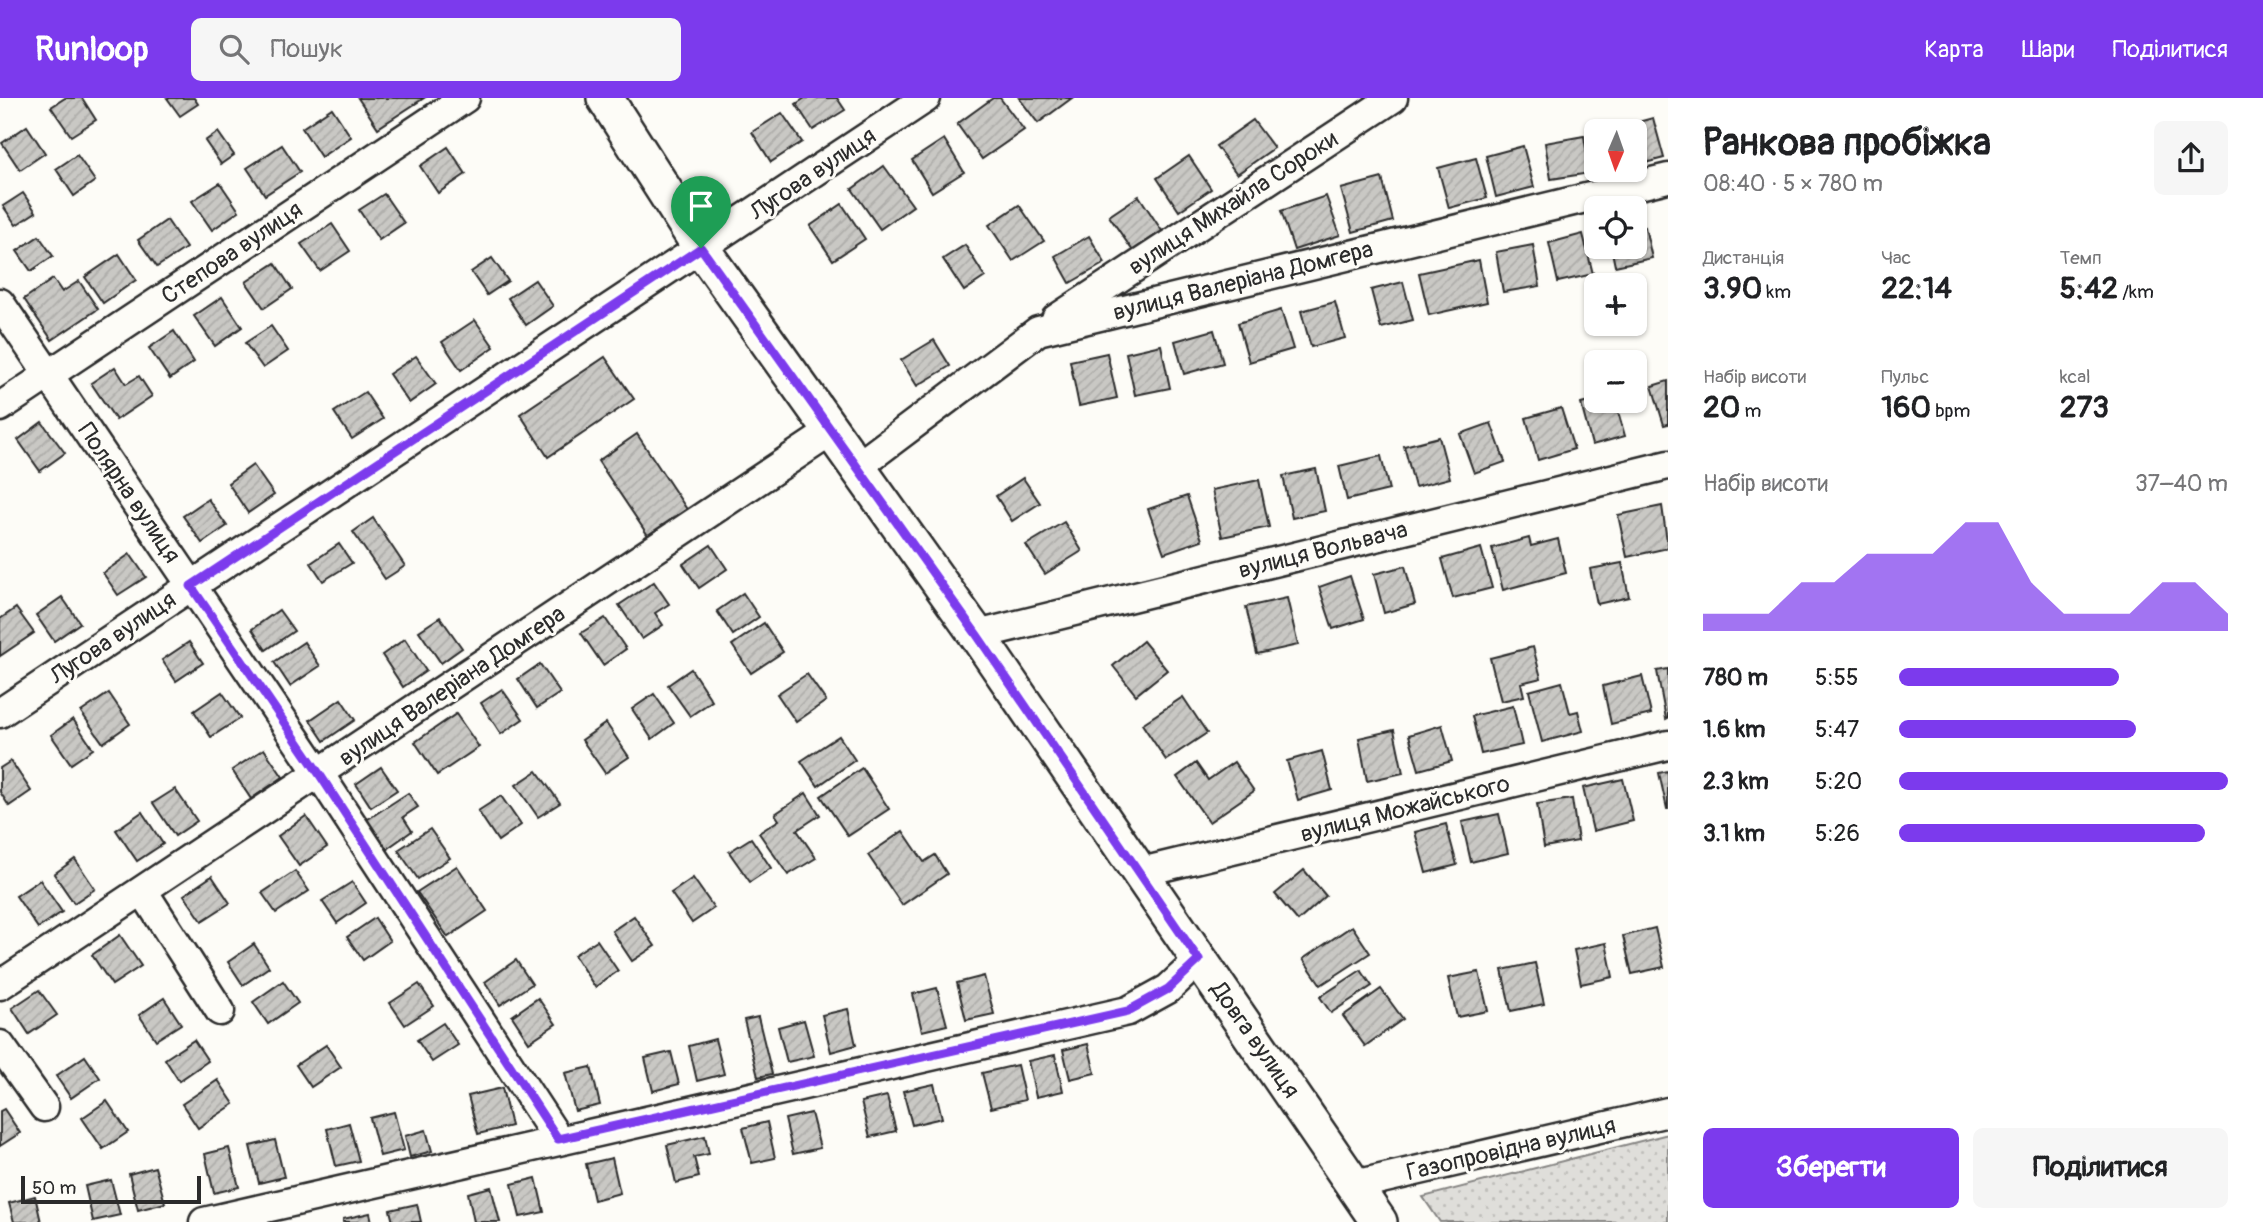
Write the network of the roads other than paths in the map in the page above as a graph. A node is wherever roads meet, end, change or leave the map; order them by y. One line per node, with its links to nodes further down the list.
1 (465, 98): 9 (street, Степова вулиця)
2 (605, 98): 6 (street, Довга вулиця)
3 (926, 98): 6 (street, Лугова вулиця)
4 (1393, 98): 8 (street, вулиця Михайла Сороки)
5 (1668, 178): 8 (street, вулиця Валеріана Домгера)
6 (701, 248): 11 (street, Довга вулиця); 14 (street, Лугова вулиця)
7 (0, 303): 9 (street, Полярна вулиця)
8 (1038, 331): 13 (street, вулиця Валеріана Домгера)
9 (49, 375): 10 (street, Степова вулиця); 14 (street, Полярна вулиця)
10 (0, 407)
11 (832, 431): 13 (street, Довга вулиця); 18 (street, вулиця Валеріана Домгера)
12 (1668, 465): 15 (street, вулиця Вольвача)
13 (858, 467): 15 (street, Довга вулиця)
14 (191, 586): 16 (street, Лугова вулиця); 18 (street, Полярна вулиця)
15 (977, 635): 19 (street, Довга вулиця)
16 (0, 713)
17 (1668, 745): 19 (street, вулиця Можайського)
18 (320, 775): 20 (street, вулиця Валеріана Домгера); 27 (street, Полярна вулиця)
19 (1141, 873): 21 (street, Довга вулиця)
20 (143, 891): 22 (street, вулиця Валеріана Домгера); 23 (street)
21 (1199, 960): 27 (street); 28 (street, Довга вулиця)
22 (0, 985)
23 (220, 1011)
24 (0, 1045): 25 (street)
25 (44, 1107)
26 (1668, 1112): 28 (street, Газопровідна вулиця)
27 (558, 1139): 29 (street)
28 (1355, 1185): 30 (street, Довга вулиця)
29 (204, 1222)
30 (1379, 1222)

